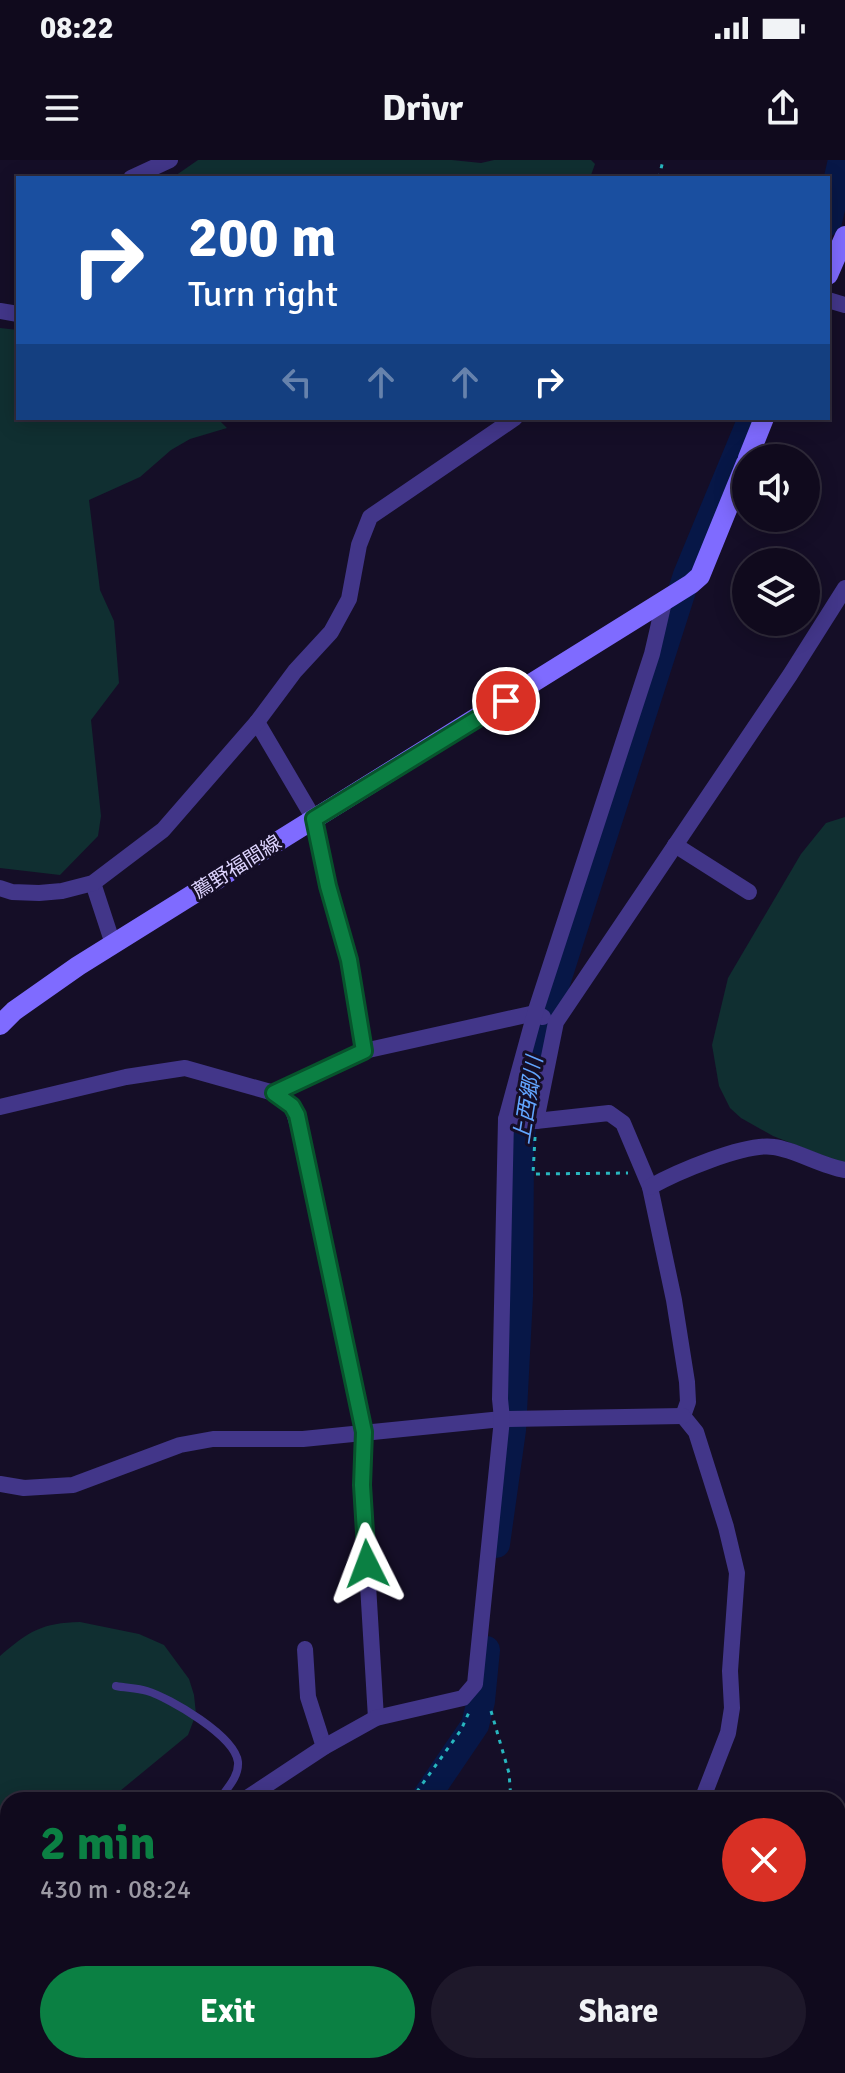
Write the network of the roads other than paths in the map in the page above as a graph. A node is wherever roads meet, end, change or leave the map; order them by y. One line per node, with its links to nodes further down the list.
1 (170, 160): 2 (street)
2 (135, 176)
3 (845, 236): 4 (main road)
4 (830, 270)
5 (512, 420): 11 (street)
6 (763, 420): 7 (main road)
7 (754, 444)
8 (732, 498): 10 (main road)
9 (845, 588): 13 (street)
10 (676, 594): 12 (main road, 薦野福間線); 18 (street)
11 (257, 722): 12 (street); 14 (street)
12 (314, 819): 17 (main road, 薦野福間線); 20 (street)
13 (675, 845): 16 (street); 18 (street)
14 (93, 883): 15 (street); 17 (street)
15 (0, 888)
16 (749, 892)
17 (113, 944): 19 (main road, 薦野福間線)
18 (545, 1017): 20 (street); 23 (street); 23 (street)
19 (0, 1025)
20 (364, 1051): 21 (street)
21 (274, 1093): 22 (street); 28 (street)
22 (0, 1107)
23 (522, 1120): 25 (street); 27 (street)
24 (845, 1170): 25 (street)
25 (647, 1180): 26 (street)
26 (683, 1416): 27 (street); 36 (street)
27 (502, 1419): 28 (street); 32 (street)
28 (364, 1432): 29 (street); 32 (street)
29 (0, 1484)
30 (305, 1649): 33 (street)
31 (116, 1686): 34 (lane)
32 (376, 1718): 33 (street)
33 (324, 1747): 35 (street)
34 (225, 1792)
35 (256, 1792)
36 (705, 1792)

